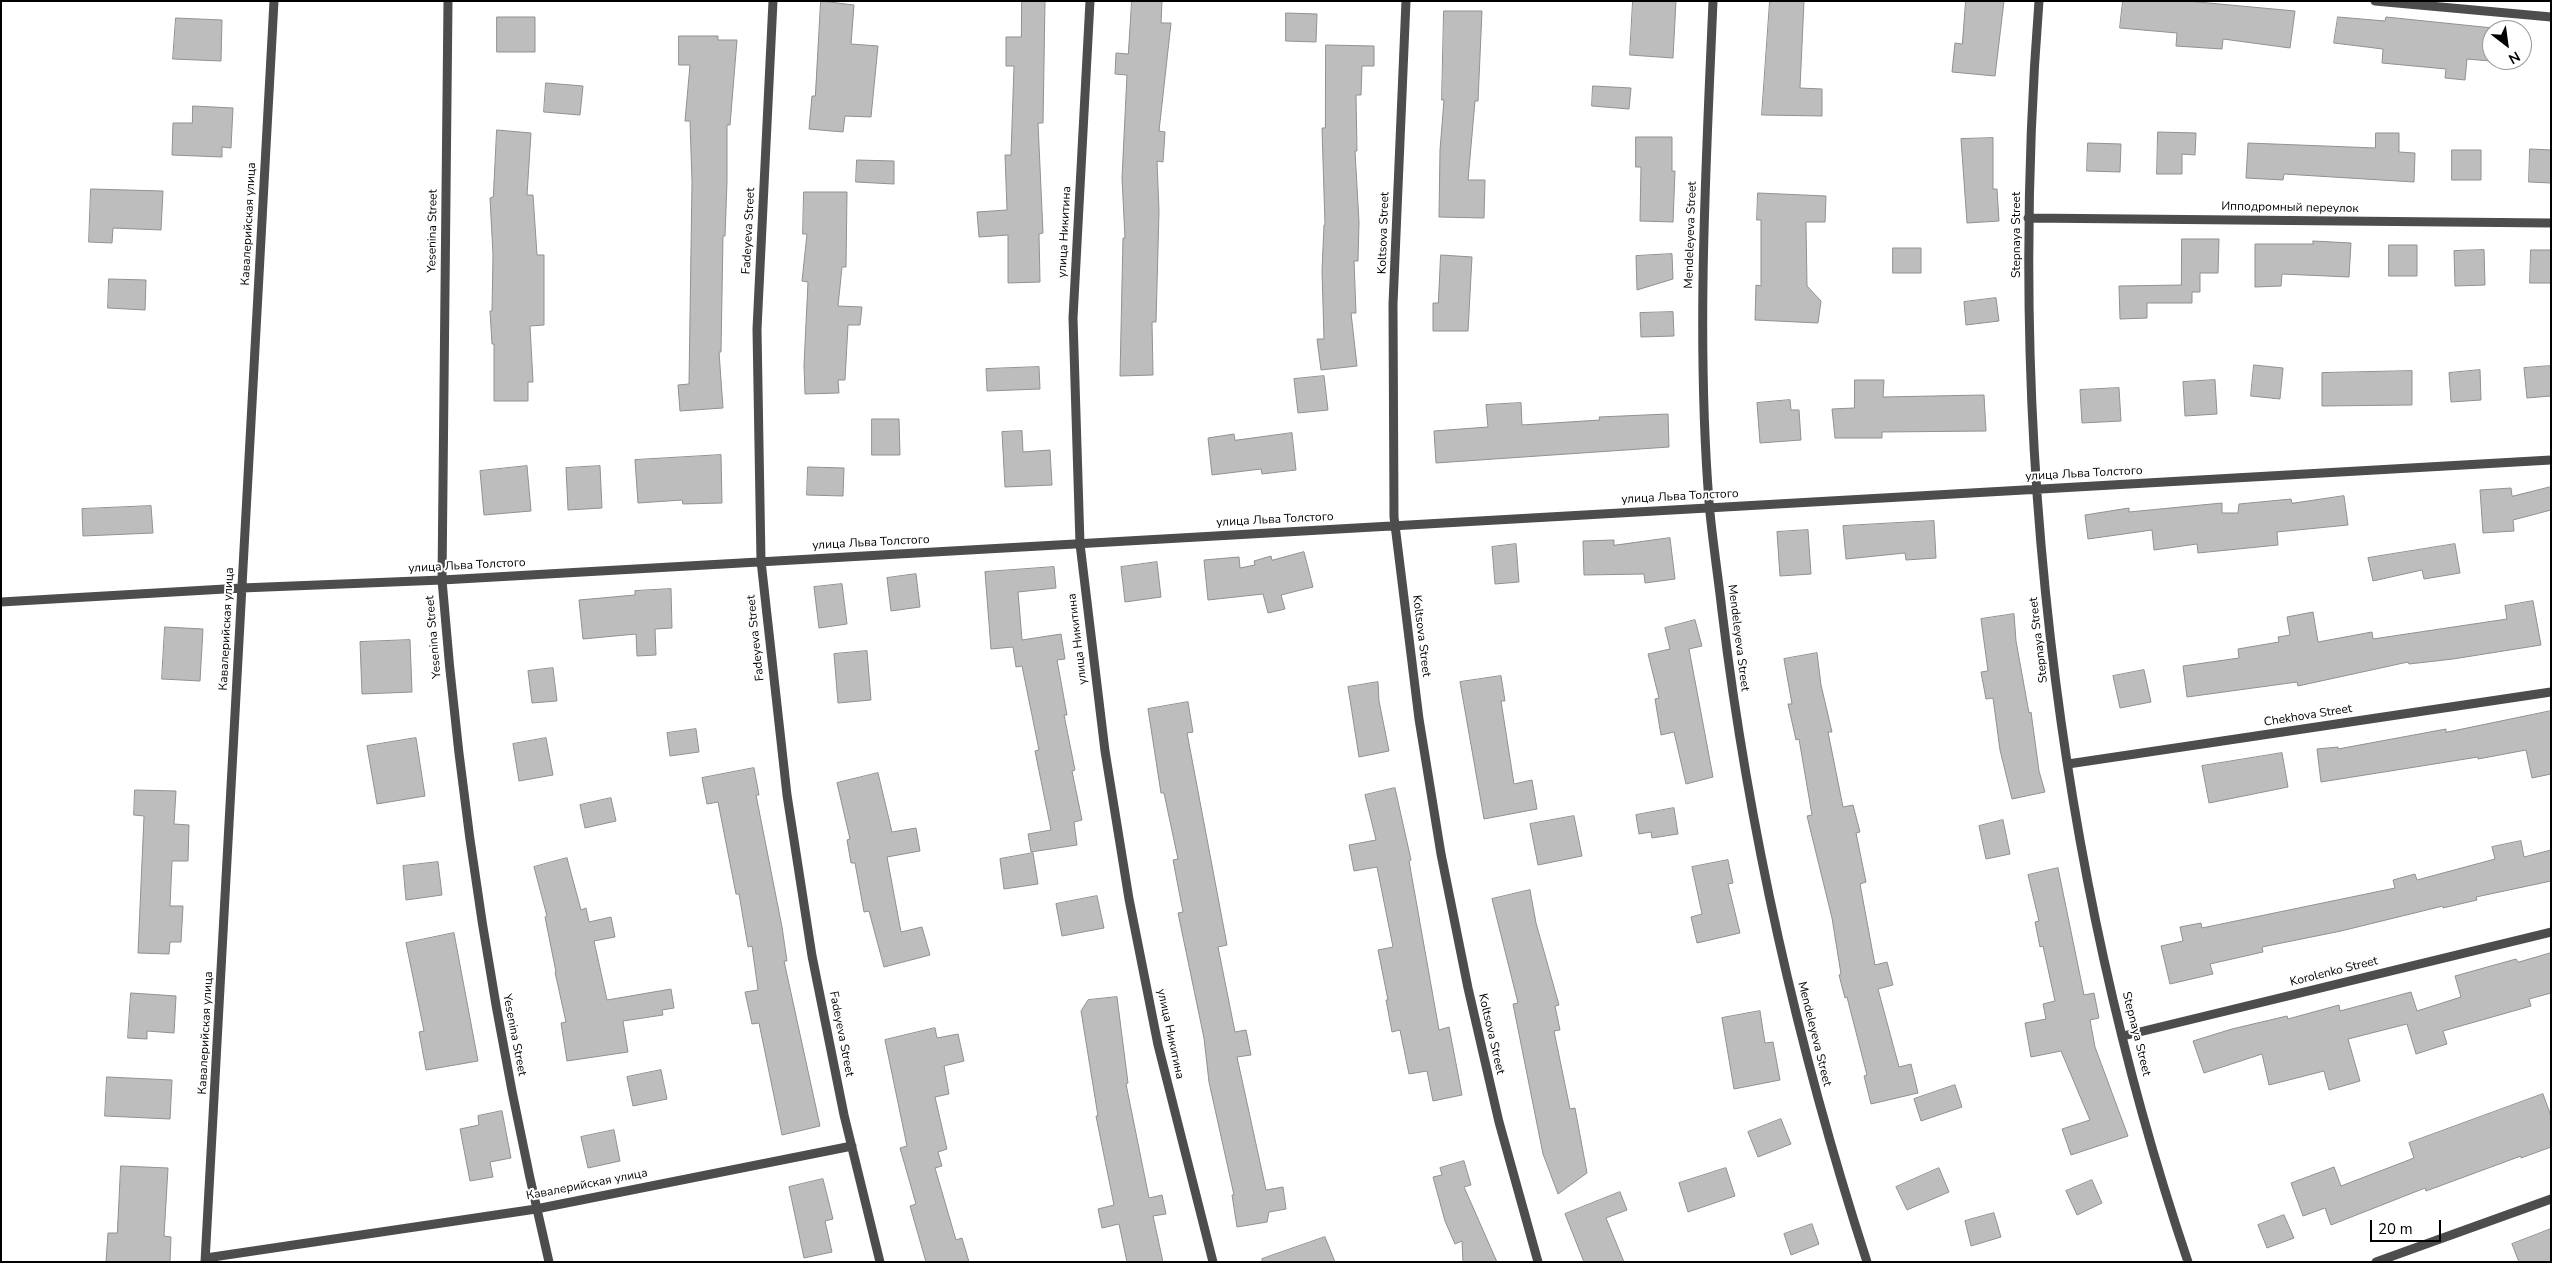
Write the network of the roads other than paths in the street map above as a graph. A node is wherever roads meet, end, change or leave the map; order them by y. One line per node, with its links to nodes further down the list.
1 (274, 1): 19 (street, Кавалерийская улица)
2 (448, 1): 18 (street, Yesenina Street)
3 (773, 1): 17 (street, Fadeyeva Street)
4 (1090, 1): 16 (street, улица Никитина)
5 (1406, 1): 15 (street, Koltsova Street)
6 (1713, 1): 14 (street, Mendeleyeva Street)
7 (2039, 1): 10 (street, Stepnaya Street)
8 (2374, 1): 9 (street)
9 (2551, 18)
10 (2028, 218): 11 (street, Ипподромный переулок); 13 (street, Stepnaya Street)
11 (2551, 223)
12 (2551, 460): 13 (street, улица Льва Толстого)
13 (2037, 489): 14 (street, улица Льва Толстого); 22 (street, Stepnaya Street)
14 (1710, 508): 15 (street, улица Льва Толстого); 33 (street, Mendeleyeva Street)
15 (1395, 526): 16 (street, улица Льва Толстого); 32 (street, Koltsova Street)
16 (1080, 544): 17 (street, улица Льва Толстого); 31 (street, улица Никитина)
17 (761, 561): 18 (street, улица Льва Толстого); 25 (street, Fadeyeva Street)
18 (442, 580): 19 (street, улица Льва Толстого); 27 (street, Yesenina Street)
19 (242, 588): 20 (street, улица Льва Толстого); 28 (street, Кавалерийская улица)
20 (1, 602)
21 (2551, 692): 22 (street, Chekhova Street)
22 (2068, 764): 24 (street, Stepnaya Street)
23 (2551, 932): 24 (street, Korolenko Street)
24 (2123, 1036): 34 (street, Stepnaya Street)
25 (852, 1146): 27 (street, Кавалерийская улица); 30 (street, Fadeyeva Street)
26 (2551, 1199): 35 (street)
27 (536, 1208): 28 (street, Кавалерийская улица); 29 (street, Yesenina Street)
28 (206, 1260)
29 (549, 1262)
30 (880, 1262)
31 (1213, 1262)
32 (1538, 1262)
33 (1867, 1262)
34 (2188, 1262)
35 (2376, 1262)

